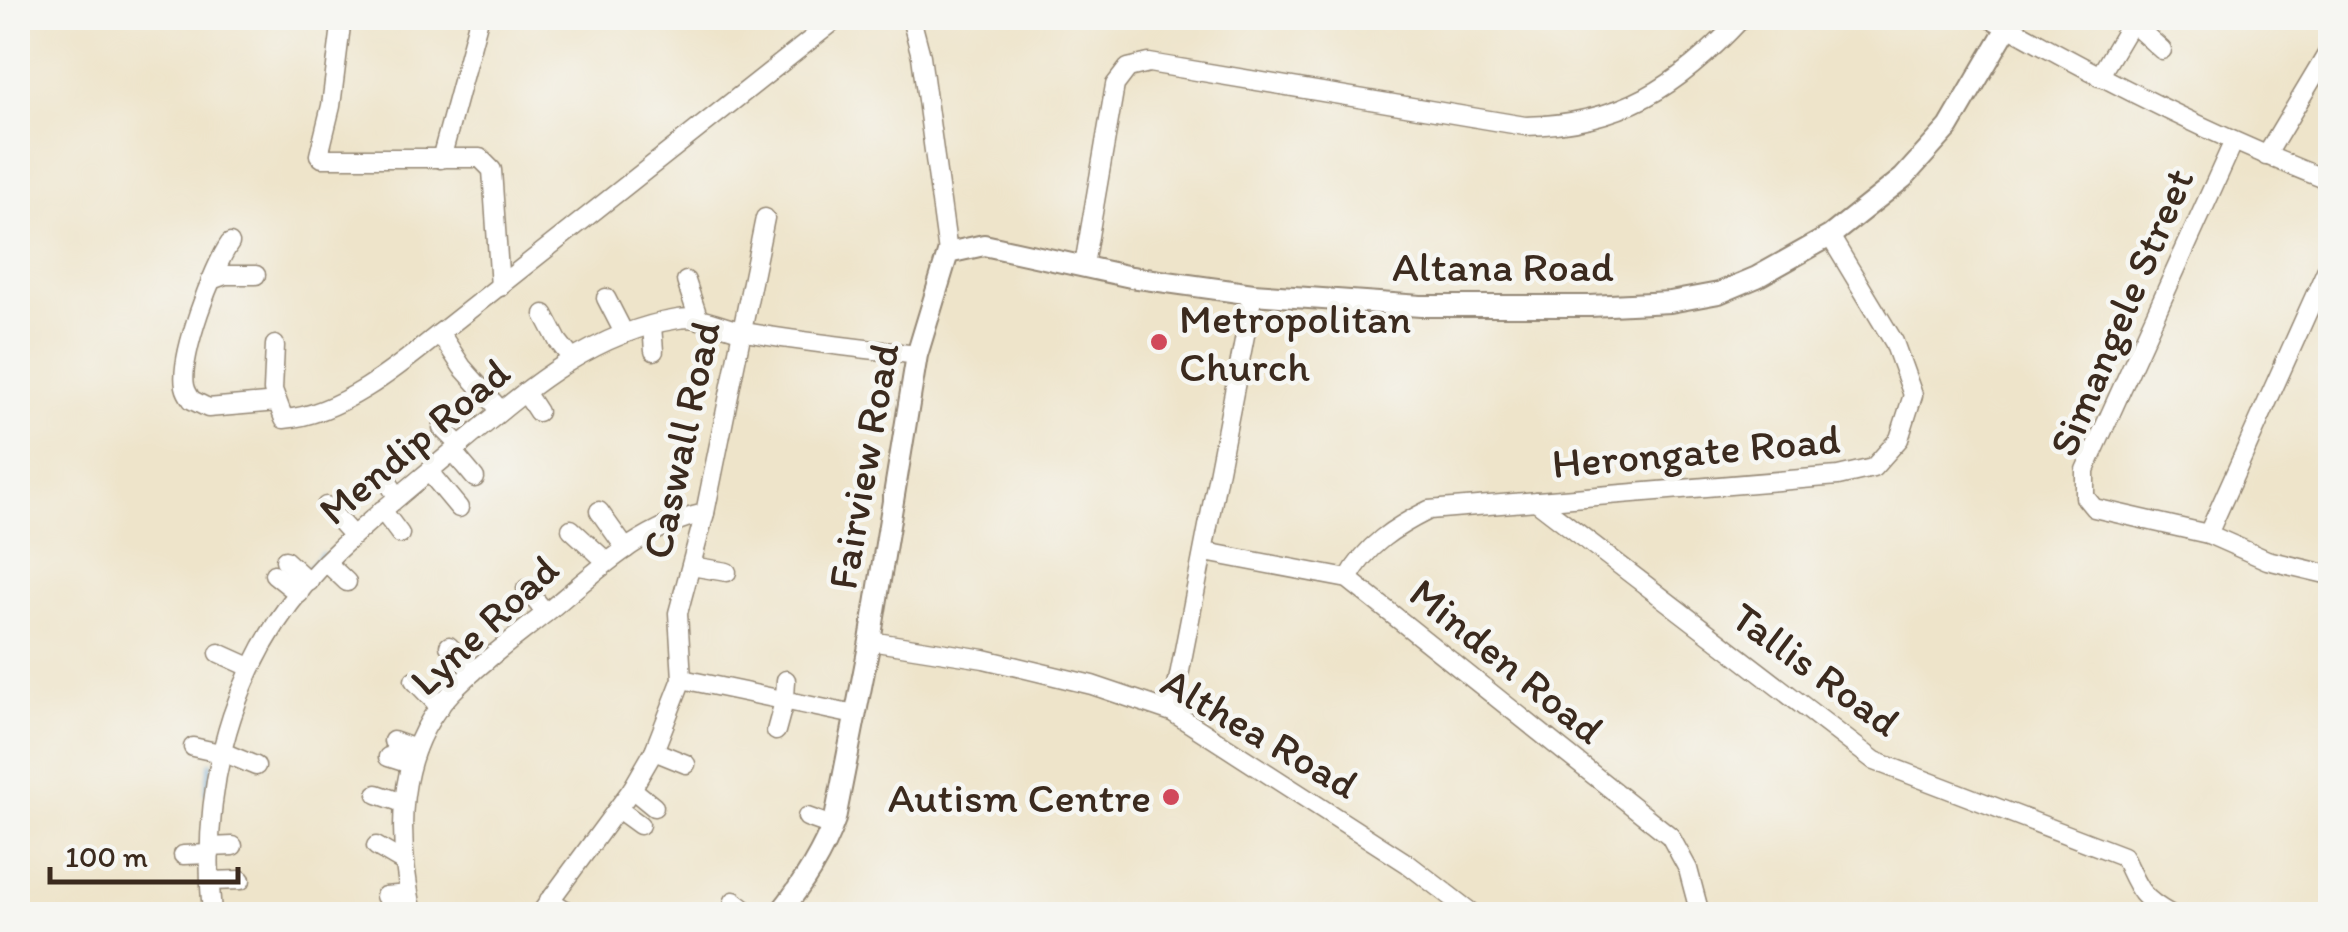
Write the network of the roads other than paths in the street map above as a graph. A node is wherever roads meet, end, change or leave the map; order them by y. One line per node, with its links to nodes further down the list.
1 (342, 18): 13 (street)
2 (479, 18): 13 (street)
3 (838, 18): 24 (street)
4 (911, 18): 18 (street, Fairview Road)
5 (1742, 18): 20 (street)
6 (2132, 20): 9 (street); 10 (street)
7 (2000, 22): 10 (street); 16 (main road, Altana Road)
8 (2330, 49): 12 (street)
9 (2162, 50)
10 (2099, 77): 11 (street)
11 (2233, 143): 12 (street); 55 (street, Simangele Street)
12 (2266, 156): 14 (street)
13 (441, 160): 24 (street)
14 (2330, 181)
15 (765, 218): 30 (street, Caswall Road)
16 (1830, 236): 25 (main road, Altana Road); 47 (street, Herongate Road)
17 (230, 243): 22 (street)
18 (948, 253): 20 (main road, Altana Road); 35 (main road, Fairview Road)
19 (2330, 262): 55 (street)
20 (1084, 265): 25 (main road, Altana Road)
21 (256, 275): 22 (street)
22 (211, 280): 38 (street)
23 (686, 282): 28 (street)
24 (500, 287): 31 (street)
25 (1253, 294): 58 (street)
26 (606, 298): 32 (street)
27 (544, 314): 36 (street)
28 (700, 320): 29 (street, Mendip Road); 30 (street, Mendip Road)
29 (652, 326): 32 (street, Mendip Road); 34 (street)
30 (740, 332): 35 (street, Mendip Road); 52 (street, Caswall Road)
31 (440, 333): 38 (street); 39 (street)
32 (624, 334): 36 (street, Mendip Road)
33 (275, 344): 38 (street)
34 (654, 351)
35 (918, 355): 70 (main road, Fairview Road)
36 (572, 359): 37 (street, Mendip Road)
37 (525, 392): 39 (street, Mendip Road); 40 (street)
38 (276, 402)
39 (501, 411): 42 (street, Mendip Road)
40 (538, 412)
41 (442, 428): 42 (street)
42 (456, 449): 43 (street, Mendip Road); 45 (street)
43 (429, 472): 46 (street, Mendip Road); 49 (street)
44 (382, 474): 46 (street)
45 (475, 478)
46 (398, 498): 50 (street, Mendip Road)
47 (1536, 501): 65 (street, Herongate Road); 115 (street, Tallis Road)
48 (326, 506): 56 (street)
49 (459, 508)
50 (382, 510): 54 (street); 56 (street, Mendip Road)
51 (599, 511): 57 (street)
52 (705, 513): 57 (street, Lyne Road); 61 (street, Caswall Road)
53 (571, 529): 59 (street)
54 (400, 534)
55 (2208, 534): 64 (street)
56 (353, 536): 60 (street, Mendip Road)
57 (626, 549): 59 (street, Lyne Road)
58 (1205, 552): 65 (street, Minden Road); 79 (street)
59 (606, 561): 69 (street, Lyne Road)
60 (326, 562): 66 (street); 67 (street, Mendip Road)
61 (691, 566): 63 (street); 75 (street, Caswall Road)
62 (280, 567): 67 (street)
63 (727, 572)
64 (2330, 575)
65 (1348, 580): 114 (street, Minden Road)
66 (347, 582)
67 (304, 588): 73 (street, Mendip Road)
68 (526, 589): 69 (street)
69 (546, 613): 74 (street, Lyne Road)
70 (870, 642): 79 (street, Althea Road); 80 (main road, Fairview Road)
71 (448, 646): 74 (street)
72 (220, 653): 73 (street)
73 (250, 667): 83 (street, Mendip Road)
74 (473, 672): 78 (street, Lyne Road)
75 (682, 679): 77 (street); 85 (street)
76 (414, 680): 78 (street)
77 (786, 689): 80 (street); 81 (street)
78 (440, 706): 86 (street, Lyne Road)
79 (1172, 712): 113 (street, Althea Road)
80 (855, 715): 96 (main road, Fairview Road)
81 (776, 731)
82 (199, 739): 83 (street)
83 (221, 747): 88 (street); 99 (street, Mendip Road)
84 (390, 749): 86 (street)
85 (654, 752): 87 (street); 89 (street)
86 (413, 756): 91 (street, Lyne Road)
87 (686, 764)
88 (256, 766)
89 (632, 790): 92 (street); 93 (street)
90 (377, 794): 91 (street)
91 (403, 803): 101 (street, Lyne Road)
92 (654, 807)
93 (618, 809): 95 (street); 107 (street)
94 (807, 817): 96 (street)
95 (640, 825)
96 (832, 826): 112 (main road, Fairview Road)
97 (233, 846): 99 (street)
98 (376, 846): 101 (street)
99 (210, 851): 100 (street); 103 (street, Mendip Road)
100 (183, 855)
101 (406, 864): 104 (street, Lyne Road)
102 (242, 880): 103 (street)
103 (210, 881): 108 (street, Mendip Road)
104 (410, 894): 105 (street); 109 (street, Lyne Road)
105 (385, 896)
106 (734, 901): 111 (street)
107 (542, 911): 110 (street)
108 (212, 914)
109 (413, 914)
110 (572, 914)
111 (751, 914)
112 (780, 914)
113 (1473, 914)
114 (1700, 914)
115 (2170, 914)

